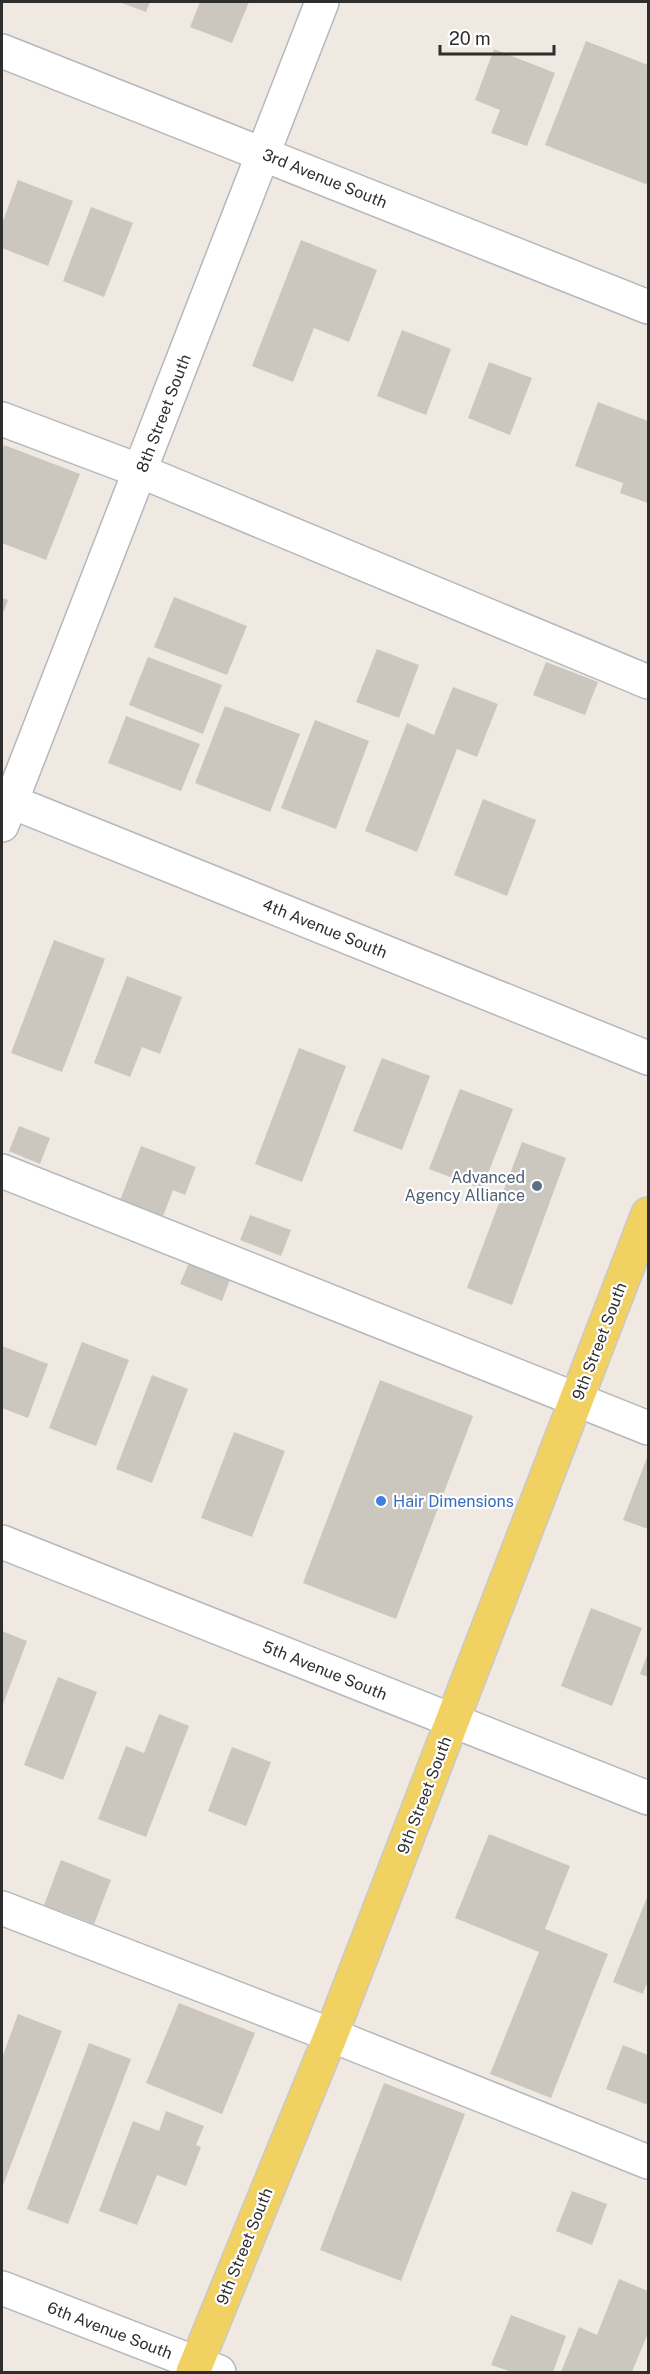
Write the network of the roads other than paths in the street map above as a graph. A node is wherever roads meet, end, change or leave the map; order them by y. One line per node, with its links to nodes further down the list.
1 (322, 2): 3 (street, 8th Street South)
2 (2, 51): 3 (street, 3rd Avenue South)
3 (263, 154): 4 (street, 3rd Avenue South); 6 (street, 8th Street South)
4 (648, 306)
5 (2, 419): 6 (street)
6 (140, 471): 7 (street); 8 (street, 8th Street South)
7 (648, 682)
8 (4, 808): 9 (street, 4th Avenue South)
9 (648, 1058)
10 (2, 1171): 12 (street)
11 (648, 1214): 12 (main road, 9th Street South)
12 (577, 1400): 13 (street); 15 (main road, 9th Street South)
13 (648, 1428)
14 (2, 1542): 15 (street, 5th Avenue South)
15 (453, 1721): 16 (street, 5th Avenue South); 18 (main road, 9th Street South)
16 (648, 1797)
17 (2, 1908): 18 (street)
18 (331, 2035): 19 (street); 21 (main road, 9th Street South)
19 (648, 2162)
20 (2, 2288): 21 (street, 6th Avenue South)
21 (203, 2370)

